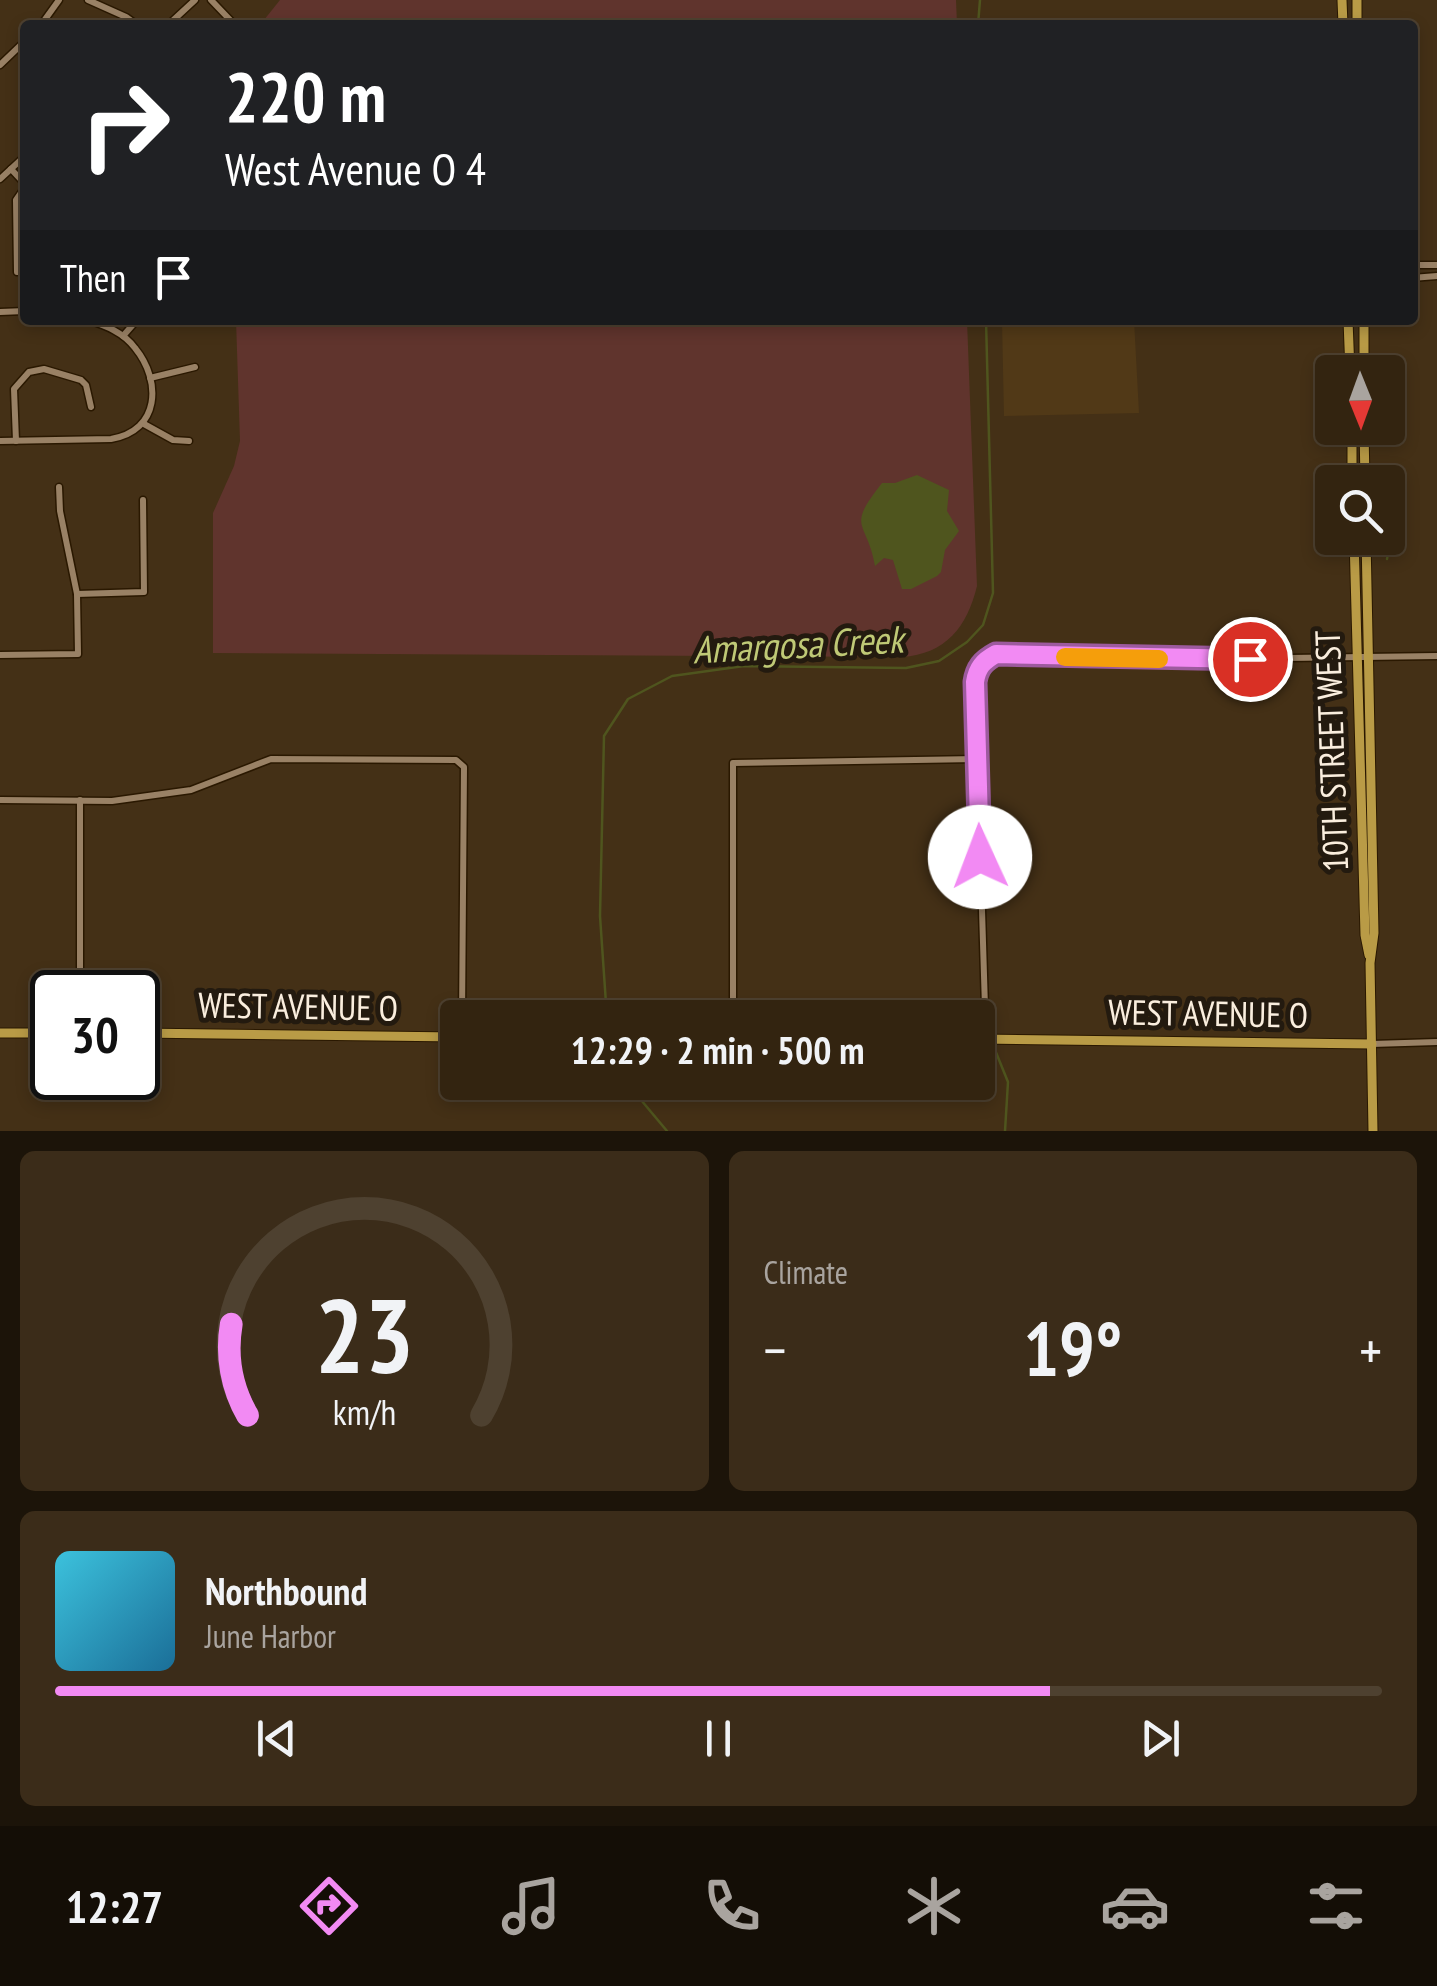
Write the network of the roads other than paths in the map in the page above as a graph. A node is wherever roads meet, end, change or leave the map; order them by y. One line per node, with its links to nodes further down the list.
1 (88, 0): 4 (street)
2 (195, 0): 5 (street)
3 (211, 0): 6 (street)
4 (130, 20)
5 (173, 20)
6 (231, 20)
7 (20, 46): 8 (street)
8 (0, 65)
9 (20, 161): 10 (street)
10 (12, 168): 11 (street); 12 (street)
11 (20, 178)
12 (0, 179)
13 (20, 193): 14 (street)
14 (20, 258)
15 (99, 325): 19 (street)
16 (133, 325): 19 (street)
17 (1348, 325): 20 (main road)
18 (1364, 325): 21 (main road)
19 (123, 336): 23 (street)
20 (1349, 355)
21 (1364, 355)
22 (195, 367): 23 (street)
23 (150, 378): 25 (street)
24 (91, 407): 27 (street)
25 (144, 424): 27 (street); 28 (street)
26 (0, 441): 27 (street)
27 (16, 441)
28 (189, 441)
29 (60, 487): 33 (street)
30 (143, 500): 33 (street)
31 (1355, 555): 36 (main road, 10TH STREET WEST)
32 (1365, 555): 36 (main road, 10TH STREET WEST)
33 (77, 594): 34 (street)
34 (0, 655)
35 (1437, 656): 36 (street)
36 (1362, 659): 37 (street); 50 (main road, 10TH STREET WEST)
37 (978, 759): 42 (street); 43 (street)
38 (0, 800): 39 (street)
39 (80, 800): 40 (street); 41 (street)
40 (80, 970)
41 (462, 1000)
42 (733, 1000)
43 (981, 1000)
44 (30, 1032): 45 (main road)
45 (0, 1033)
46 (160, 1033): 47 (main road, WEST AVENUE O)
47 (440, 1037)
48 (995, 1040): 50 (main road, WEST AVENUE O)
49 (1437, 1042): 50 (street, WEST AVENUE O)
50 (1372, 1044): 51 (main road, 10TH STREET WEST)
51 (1373, 1131)

